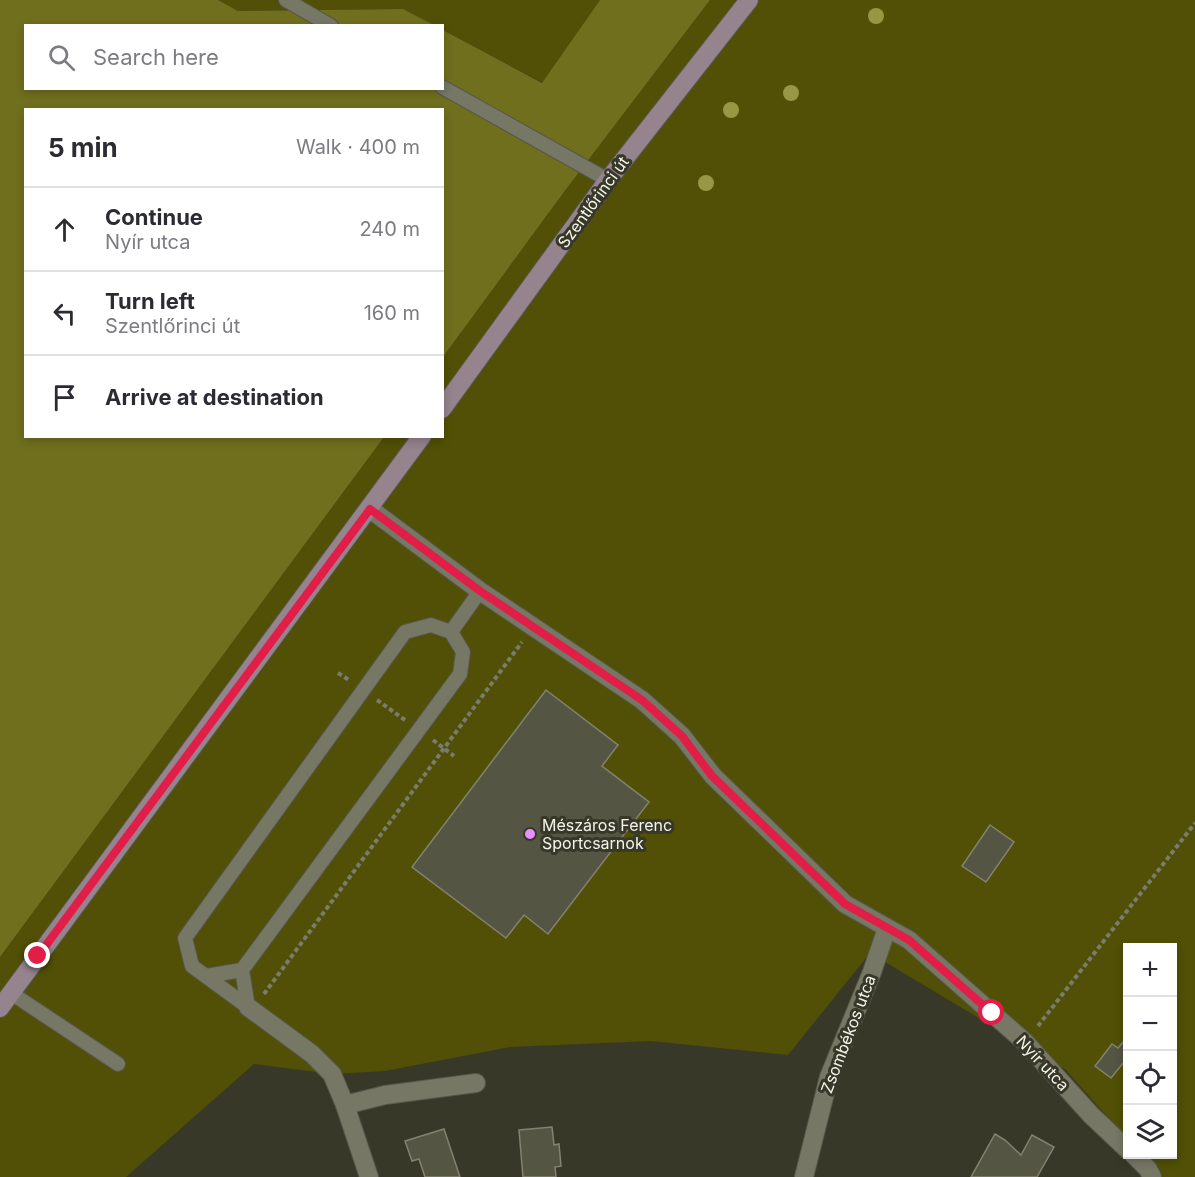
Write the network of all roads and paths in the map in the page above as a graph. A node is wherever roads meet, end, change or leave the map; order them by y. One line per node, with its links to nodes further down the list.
1 (286, 0): 3 (lane)
2 (749, 0): 5 (main road, Szentlőrinci út)
3 (328, 24)
4 (444, 88): 5 (lane)
5 (608, 180): 6 (main road, Szentlőrinci út)
6 (444, 406)
7 (421, 438): 8 (main road)
8 (370, 509): 9 (street, Nyír utca); 21 (main road)
9 (480, 591): 10 (lane); 18 (street, Nyír utca)
10 (451, 632): 13 (lane); 14 (lane)
11 (523, 640): 15 (path)
12 (338, 673): 13 (path)
13 (364, 690): 14 (path); 20 (lane)
14 (419, 730): 15 (path); 19 (lane)
15 (443, 748): 16 (path); 22 (path)
16 (454, 756)
17 (1195, 823): 23 (path)
18 (886, 928): 23 (street, Nyír utca); 30 (street, Zsombékos utca)
19 (242, 970): 20 (lane); 22 (lane)
20 (206, 976): 22 (lane)
21 (5, 1001): 24 (lane)
22 (250, 1009): 26 (street)
23 (1025, 1042): 27 (street, Nyír utca)
24 (118, 1064)
25 (476, 1083): 26 (street)
26 (345, 1105): 29 (street)
27 (1123, 1145)
28 (1137, 1159): 31 (street)
29 (369, 1177)
30 (804, 1177)
31 (1152, 1177)

